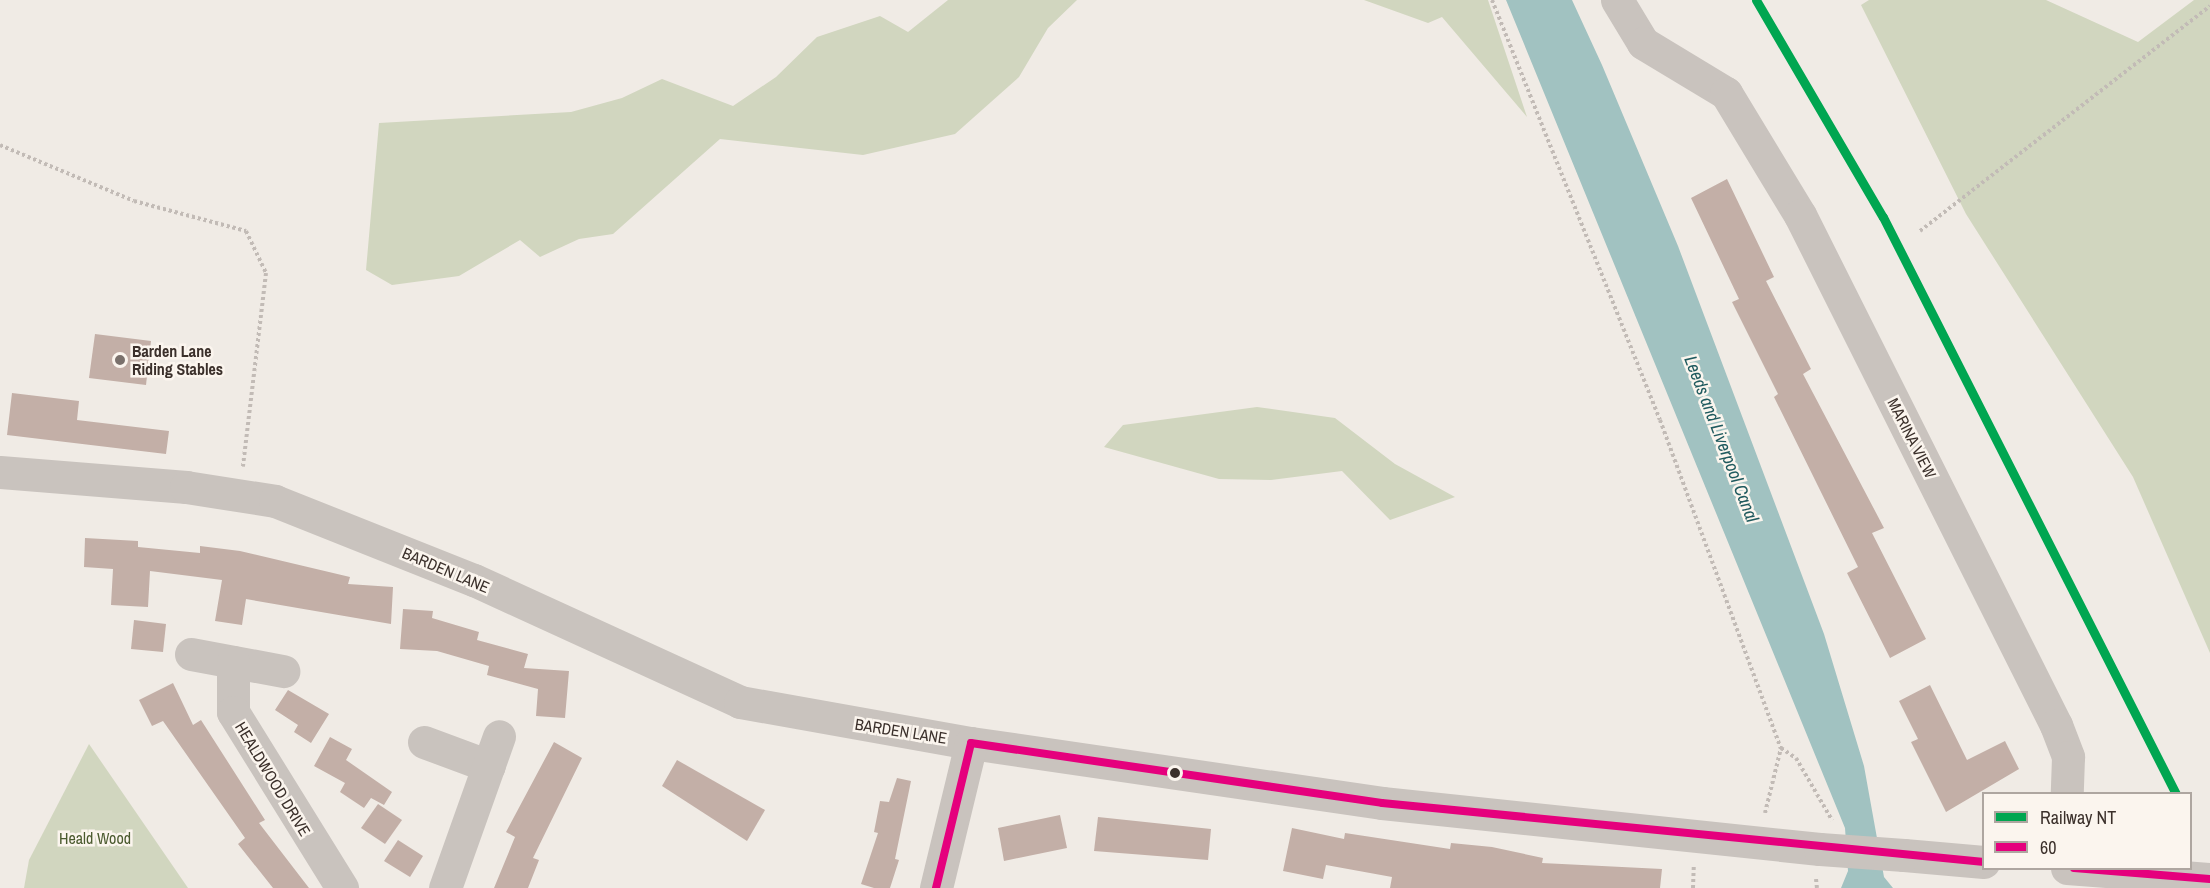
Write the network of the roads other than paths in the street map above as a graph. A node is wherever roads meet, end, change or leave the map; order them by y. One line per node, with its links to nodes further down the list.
1 (1617, 0): 8 (street, MARINA VIEW)
2 (0, 472): 7 (street, BARDEN LANE)
3 (191, 654): 4 (street)
4 (233, 662): 5 (street); 13 (street, HEALDWOOD DRIVE)
5 (283, 671)
6 (424, 742): 14 (street)
7 (971, 743): 9 (street, BARDEN LANE, bridge); 15 (street)
8 (2067, 792)
9 (1982, 862)
10 (2073, 870): 16 (street)
11 (2087, 870): 12 (street)
12 (2210, 879)
13 (342, 888)
14 (445, 888)
15 (936, 888)
16 (2071, 888)

